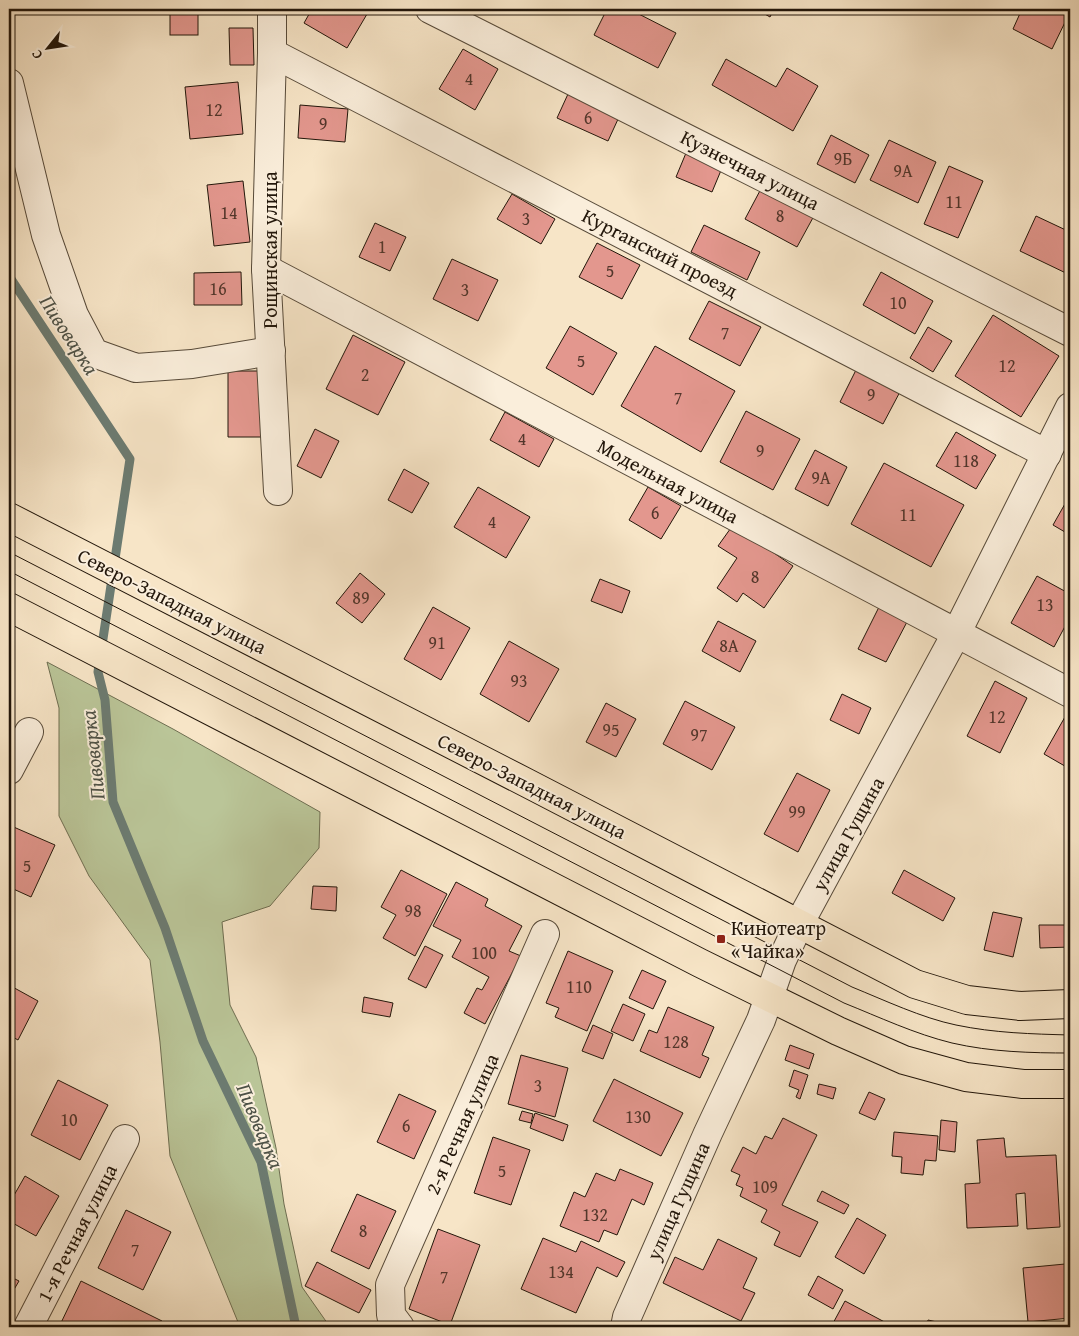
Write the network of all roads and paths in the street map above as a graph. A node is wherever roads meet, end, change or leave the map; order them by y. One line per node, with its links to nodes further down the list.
1 (272, 9): 3 (street, Рощинская улица)
2 (430, 9): 6 (street, Кузнечная улица)
3 (272, 53): 5 (street, Рощинская улица); 9 (street, Курганский проезд)
4 (9, 83): 7 (street)
5 (266, 269): 7 (street, Рощинская улица); 13 (street, Модельная улица)
6 (1070, 332)
7 (271, 351): 10 (street, Рощинская улица)
8 (1070, 407): 9 (street, улица Гущина)
9 (1047, 454): 13 (street, улица Гущина)
10 (278, 491)
11 (9, 517): 17 (main road, Северо-Западная улица)
12 (9, 607): 19 (main road)
13 (956, 634): 14 (street, Модельная улица); 17 (street, улица Гущина)
14 (1070, 693)
15 (28, 732): 16 (street)
16 (9, 770)
17 (799, 924): 19 (street, улица Гущина); 20 (main road, Северо-Западная улица)
18 (545, 934): 23 (street, 2-я Речная улица)
19 (770, 996): 21 (main road); 25 (street, улица Гущина)
20 (1070, 1004)
21 (1070, 1084)
22 (125, 1140): 24 (street, 1-я Речная улица)
23 (395, 1321)
24 (28, 1327)
25 (625, 1327)

